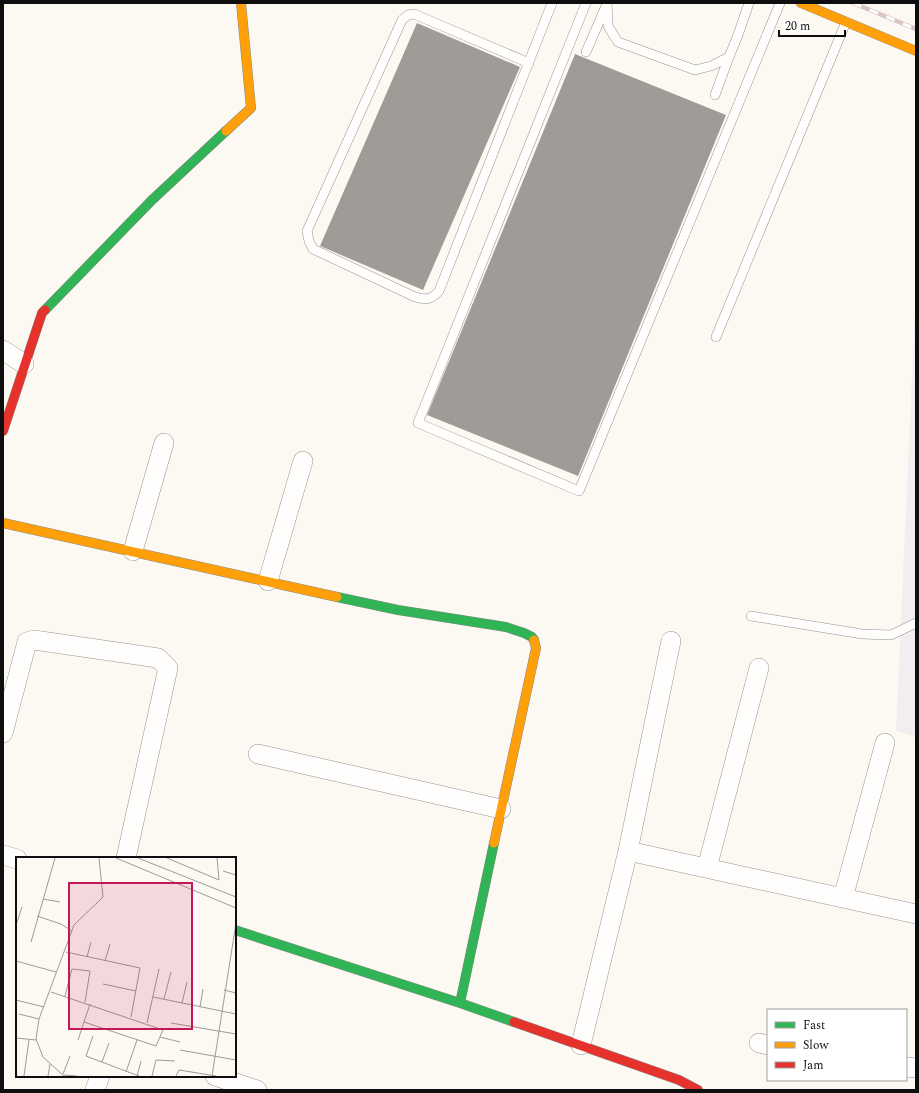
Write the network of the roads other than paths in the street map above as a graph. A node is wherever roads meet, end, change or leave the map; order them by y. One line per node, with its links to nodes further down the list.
1 (241, 3): 16 (street)
2 (552, 3): 12 (lane)
3 (586, 3): 6 (lane)
4 (607, 3): 10 (lane); 11 (lane)
5 (749, 3): 11 (lane)
6 (780, 3)
7 (801, 3): 8 (street)
8 (846, 22): 9 (street); 14 (lane)
9 (916, 51)
10 (586, 52)
11 (729, 57): 13 (lane)
12 (529, 63): 12 (lane)
13 (715, 95)
14 (716, 337)
15 (3, 350): 16 (street)
16 (24, 364): 17 (street)
17 (3, 431)
18 (164, 443): 21 (street)
19 (303, 461): 22 (street)
20 (3, 522): 21 (street)
21 (133, 551): 22 (street)
22 (268, 581): 30 (street)
23 (751, 616): 24 (lane)
24 (916, 623)
25 (671, 641): 31 (street)
26 (759, 668): 35 (street)
27 (3, 733): 33 (street)
28 (884, 743): 36 (street)
29 (258, 754): 30 (street)
30 (501, 809): 39 (street)
31 (628, 851): 35 (street); 40 (street)
32 (3, 855): 34 (street)
33 (126, 857)
34 (16, 859)
35 (707, 868): 36 (street)
36 (843, 898): 37 (street)
37 (916, 914)
38 (236, 930): 39 (street)
39 (460, 1003): 40 (street)
40 (581, 1045): 45 (street)
41 (100, 1077): 43 (street)
42 (217, 1077): 44 (street)
43 (95, 1090)
44 (257, 1090)
45 (698, 1090)

